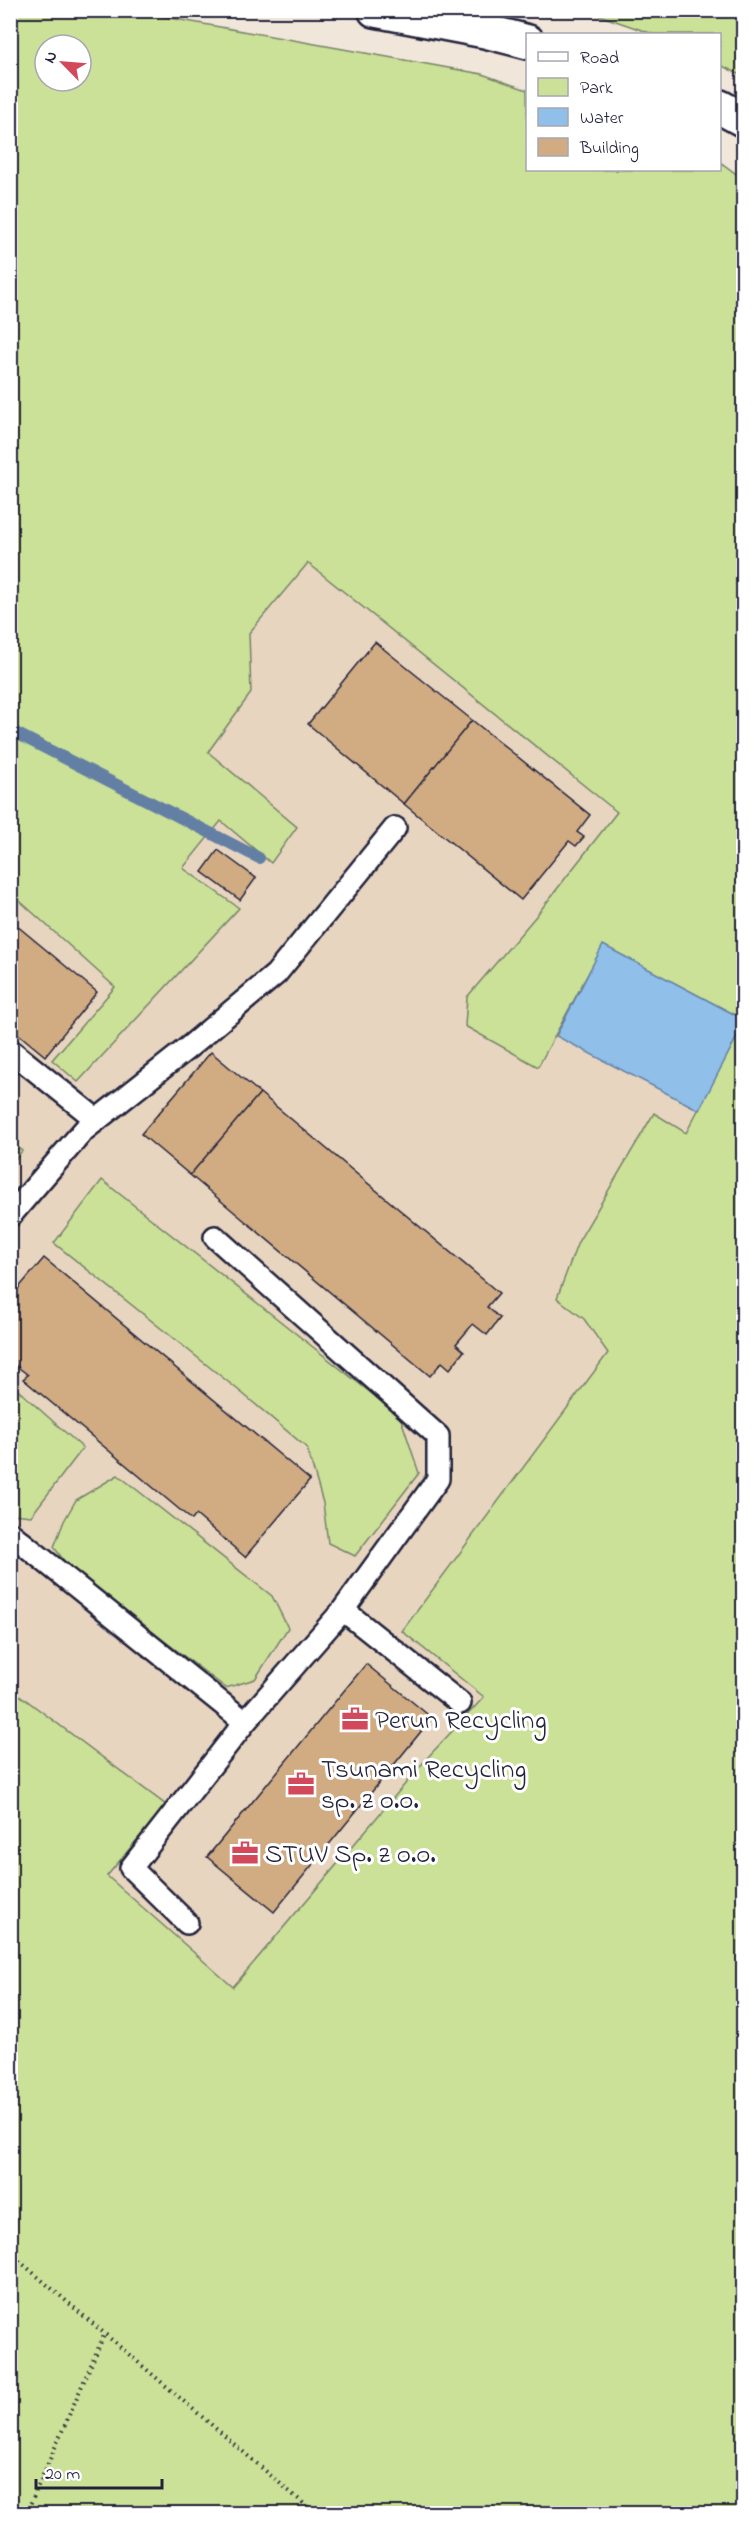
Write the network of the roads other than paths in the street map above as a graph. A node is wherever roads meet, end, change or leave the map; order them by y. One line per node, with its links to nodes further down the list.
1 (375, 10): 2 (street)
2 (526, 41)
3 (721, 108): 4 (street)
4 (744, 120)
5 (395, 828): 7 (lane)
6 (10, 1050): 7 (lane)
7 (97, 1120): 8 (lane)
8 (10, 1216)
9 (215, 1237): 11 (lane)
10 (10, 1533): 13 (lane)
11 (342, 1610): 12 (lane); 13 (lane)
12 (460, 1703)
13 (245, 1722): 14 (lane)
14 (187, 1923)

